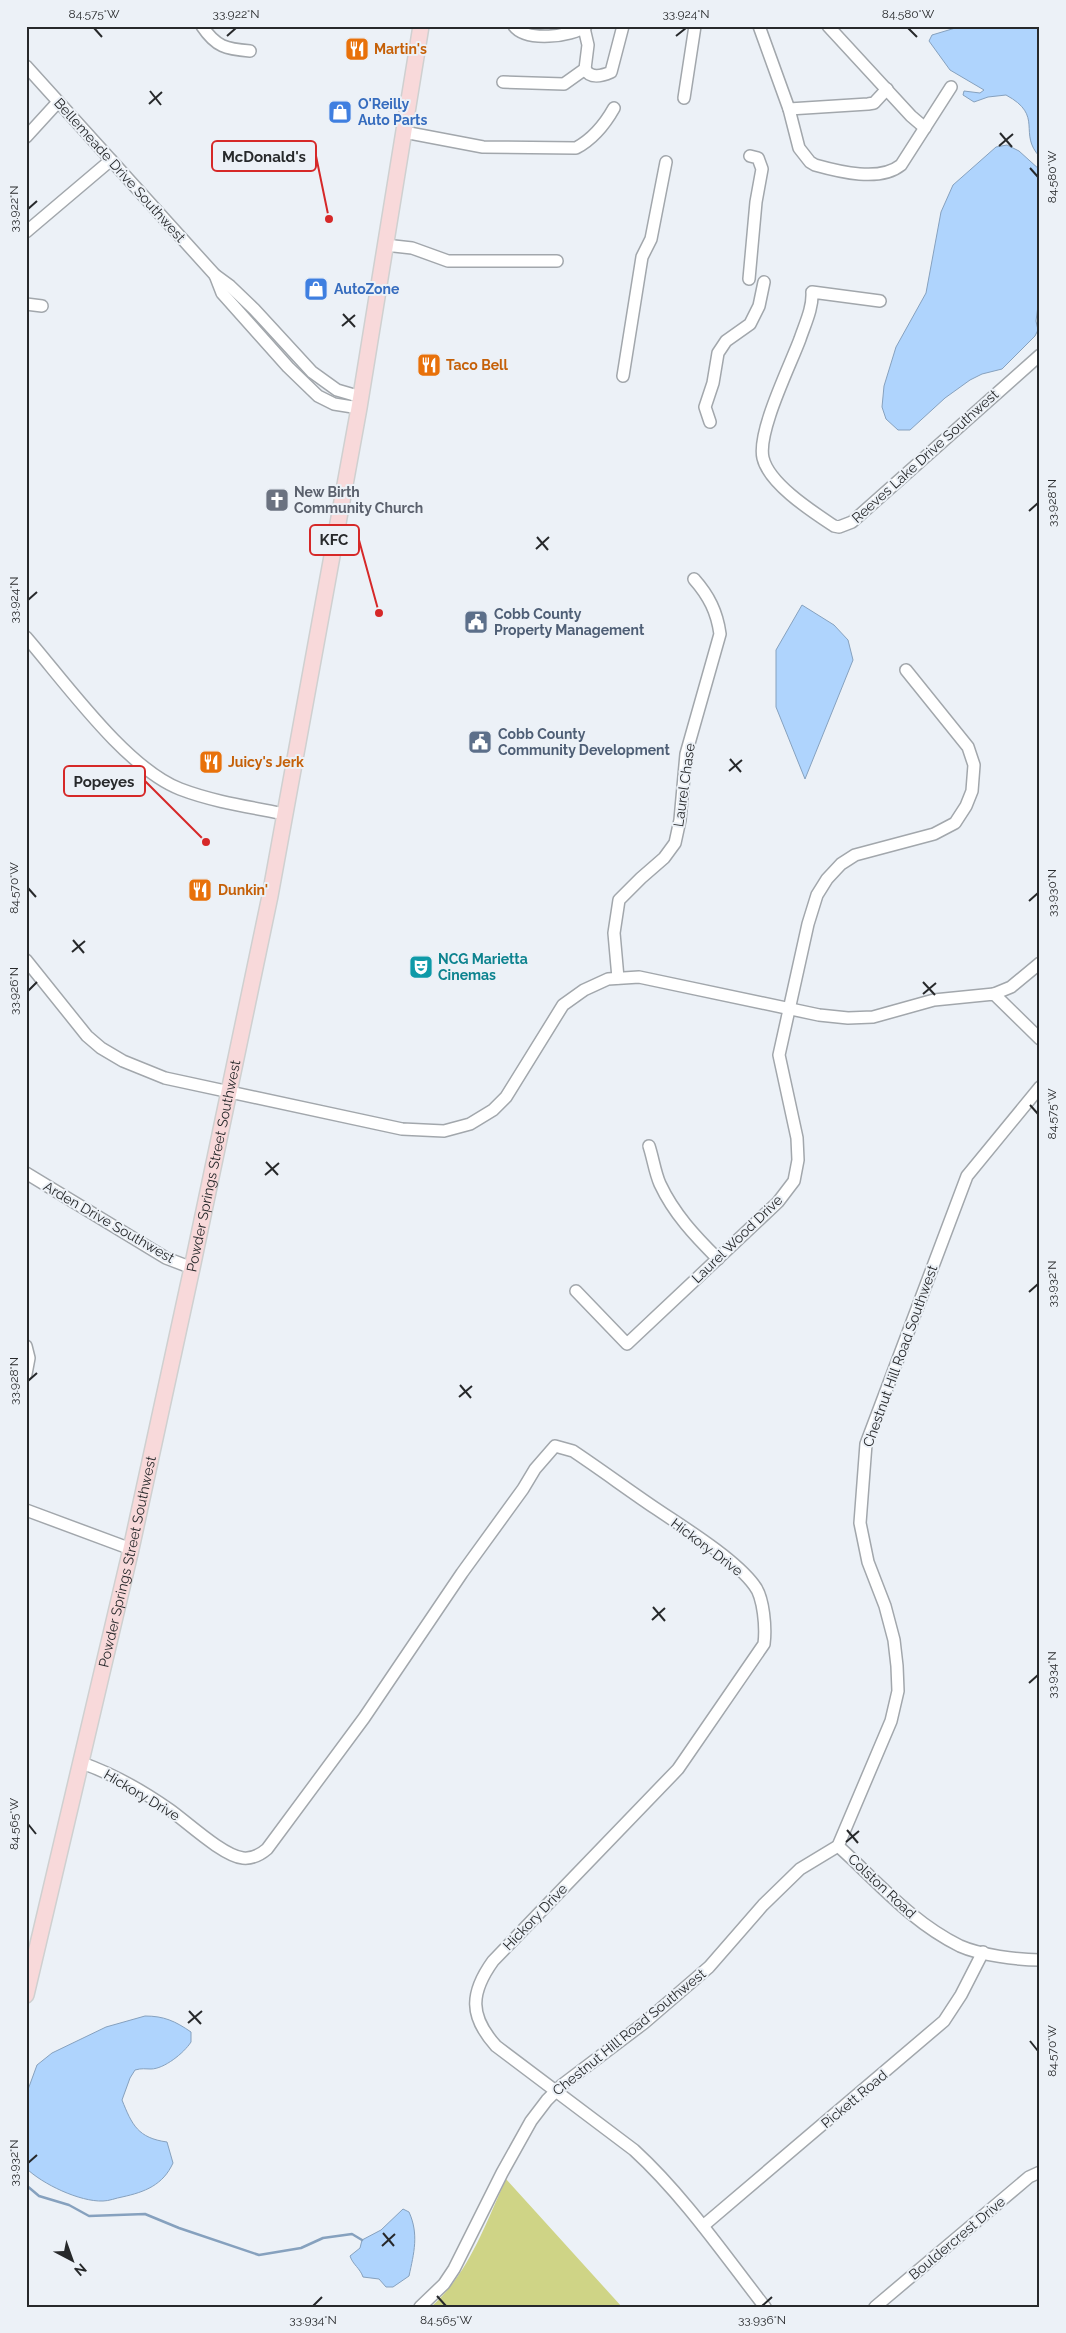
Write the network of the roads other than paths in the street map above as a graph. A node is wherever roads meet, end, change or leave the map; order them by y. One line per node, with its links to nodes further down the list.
1 (202, 26): 9 (street)
2 (421, 26): 20 (main road, Powder Springs Street Southwest)
3 (514, 26): 8 (street)
4 (623, 26): 11 (street)
5 (694, 26): 15 (street)
6 (759, 26): 18 (street)
7 (828, 26): 14 (street)
8 (585, 27): 11 (street)
9 (250, 51)
10 (26, 66): 16 (street, Bellemeade Drive Southwest)
11 (585, 69): 12 (street)
12 (503, 82)
13 (951, 87): 19 (street)
14 (887, 89): 18 (street); 19 (street)
15 (684, 98)
16 (58, 102): 21 (street); 23 (street, Bellemeade Drive Southwest)
17 (614, 108): 20 (street)
18 (789, 109): 19 (street)
19 (925, 128)
20 (404, 132): 26 (main road, Powder Springs Street Southwest)
21 (26, 137)
22 (750, 156): 28 (street)
23 (111, 160): 25 (street); 35 (street, Bellemeade Drive Southwest)
24 (666, 162): 34 (street)
25 (27, 230)
26 (385, 245): 27 (street); 35 (main road, Powder Springs Street Southwest)
27 (557, 261)
28 (749, 279)
29 (764, 282): 36 (street)
30 (880, 301): 33 (street, Reeves Lake Drive Southwest)
31 (26, 304): 32 (street)
32 (42, 306)
33 (1040, 355)
34 (623, 376)
35 (360, 403): 40 (main road, Powder Springs Street Southwest)
36 (710, 422)
37 (694, 579): 43 (street, Laurel Chase)
38 (26, 637): 40 (street)
39 (906, 670): 45 (street, Laurel Wood Drive)
40 (285, 814): 48 (main road, Powder Springs Street Southwest)
41 (26, 960): 48 (street)
42 (1040, 963): 44 (street)
43 (618, 978): 45 (street); 48 (street)
44 (994, 994): 45 (street); 46 (street)
45 (788, 1009): 51 (street, Laurel Wood Drive)
46 (1040, 1039)
47 (1040, 1088): 59 (street, Chestnut Hill Road Southwest)
48 (229, 1090): 52 (main road, Powder Springs Street Southwest)
49 (649, 1146): 51 (street)
50 (26, 1174): 52 (street, Arden Drive Southwest)
51 (718, 1258): 53 (street, Laurel Wood Drive)
52 (192, 1268): 57 (main road, Powder Springs Street Southwest)
53 (576, 1291)
54 (26, 1346): 55 (street)
55 (26, 1374)
56 (26, 1510): 57 (street)
57 (131, 1549): 58 (main road, Powder Springs Street Southwest)
58 (82, 1764): 62 (main road, Powder Springs Street Southwest); 63 (street, Hickory Drive)
59 (838, 1846): 60 (street, Colston Road); 63 (street, Chestnut Hill Road Southwest)
60 (983, 1952): 61 (street, Colston Road); 65 (street, Pickett Road)
61 (1040, 1960)
62 (26, 1995)
63 (556, 2091): 65 (street, Hickory Drive); 66 (street, Chestnut Hill Road Southwest)
64 (1040, 2172): 68 (street, Bouldercrest Drive)
65 (703, 2226): 67 (street, Hickory Drive)
66 (420, 2307)
67 (764, 2307)
68 (875, 2307)

